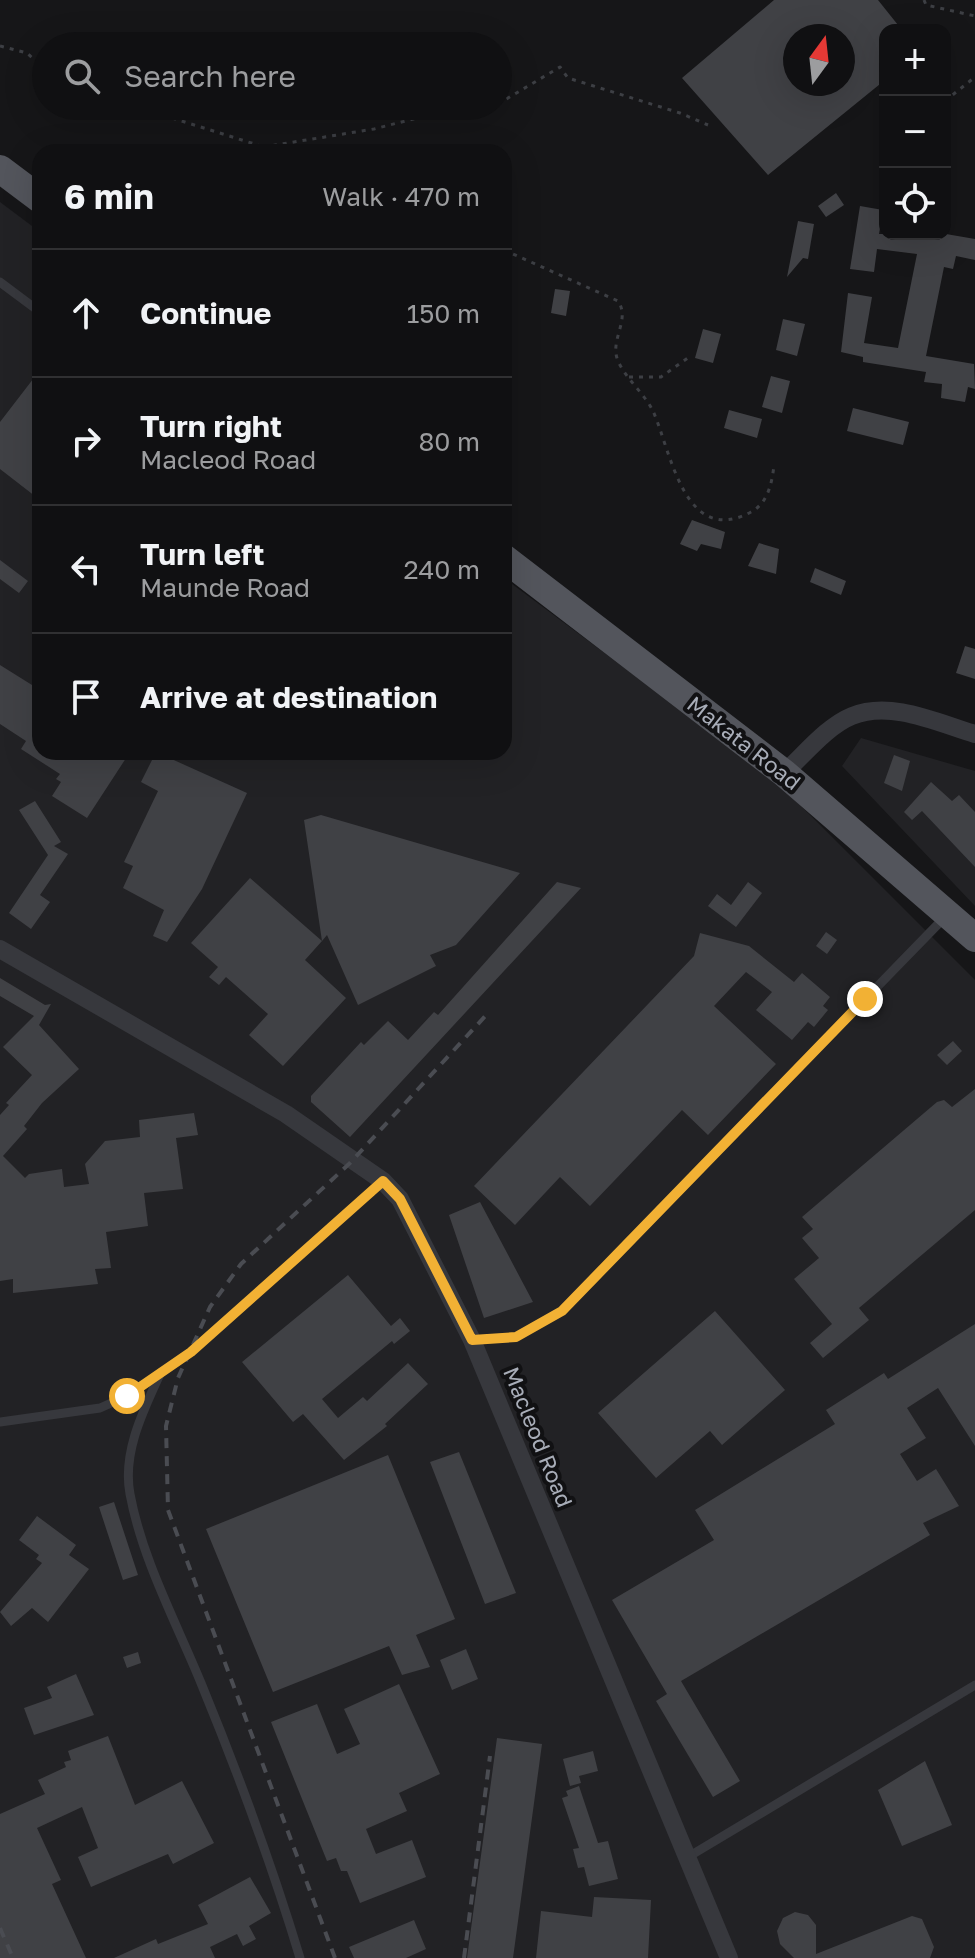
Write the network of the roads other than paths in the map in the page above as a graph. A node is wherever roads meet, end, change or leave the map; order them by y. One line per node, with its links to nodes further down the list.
1 (0, 169): 2 (main road)
2 (32, 193)
3 (0, 282): 4 (lane)
4 (32, 306)
5 (512, 564): 7 (main road, Makata Road)
6 (975, 734): 7 (street)
7 (784, 773): 8 (main road, Makata Road)
8 (949, 914): 9 (main road, Makata Road); 12 (lane)
9 (975, 938)
10 (0, 949): 11 (street, Macleod Road)
11 (383, 1181): 12 (street, Macleod Road); 13 (lane)
12 (472, 1340): 16 (street, Macleod Road)
13 (161, 1372): 14 (lane); 17 (lane)
14 (0, 1422)
15 (975, 1685): 16 (lane)
16 (688, 1857): 18 (street, Macleod Road)
17 (300, 1958)
18 (729, 1958)

